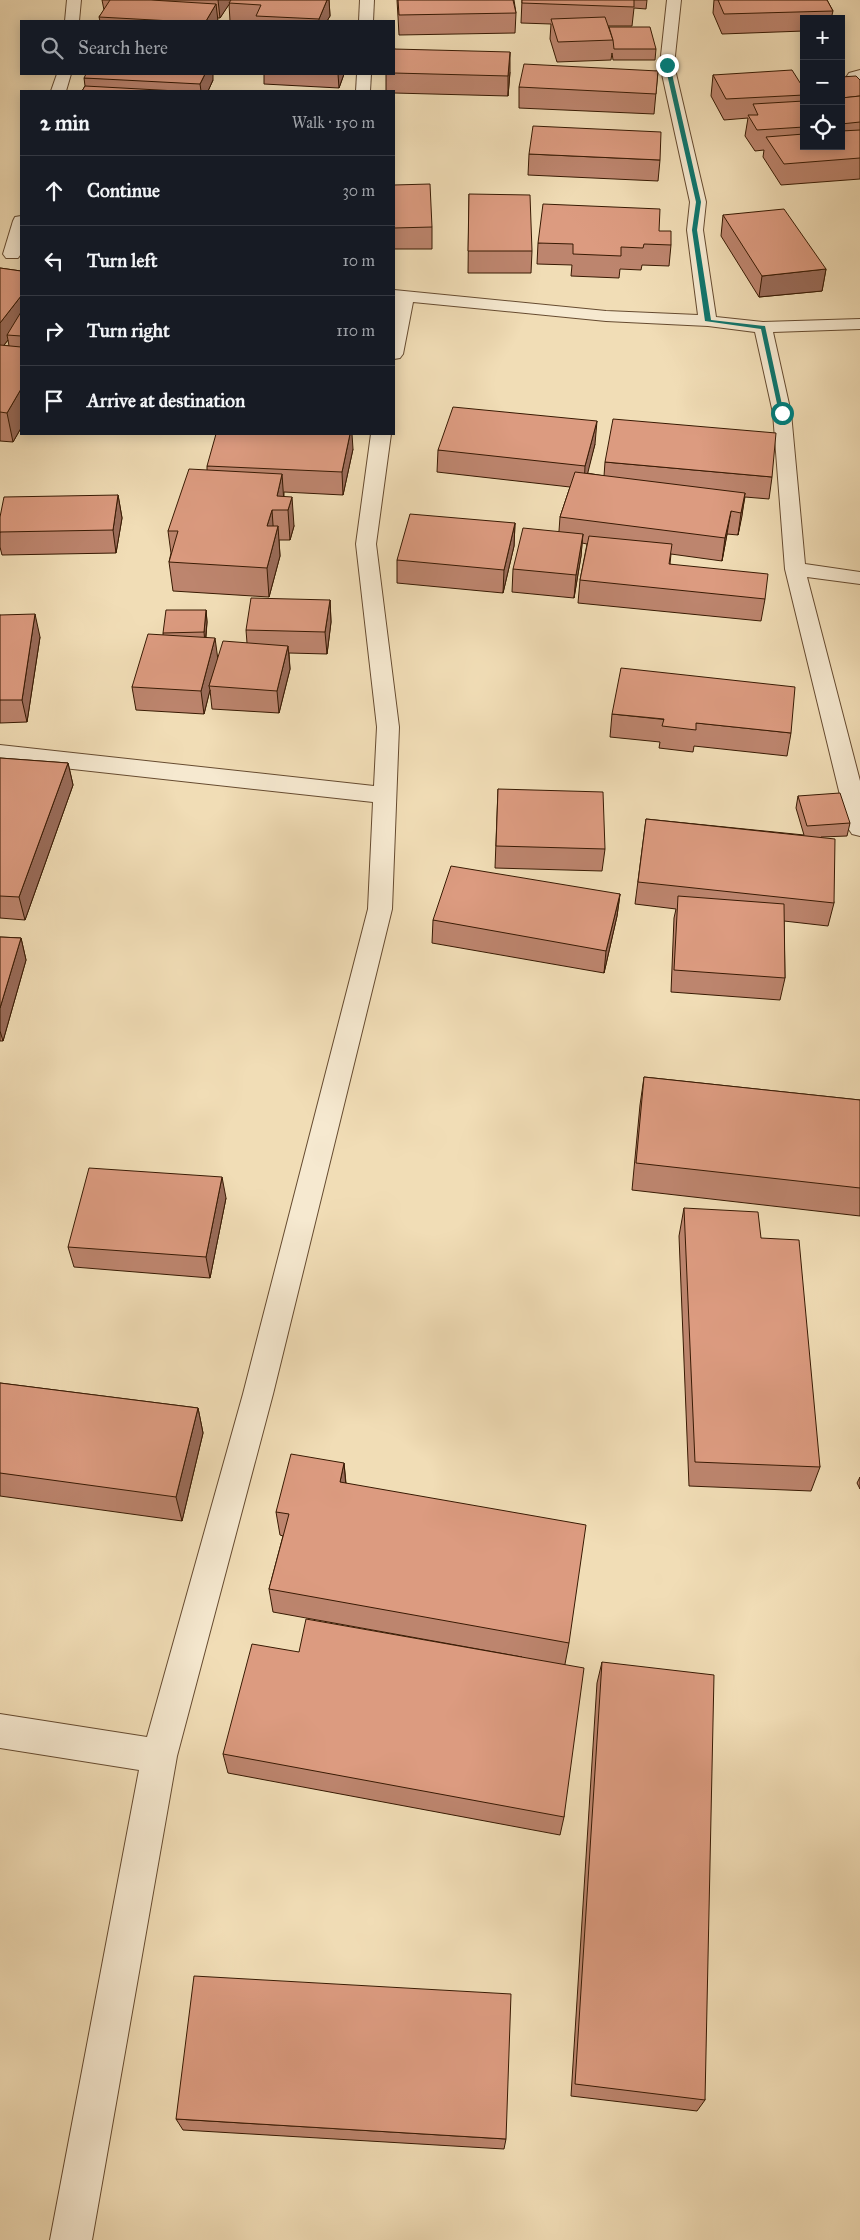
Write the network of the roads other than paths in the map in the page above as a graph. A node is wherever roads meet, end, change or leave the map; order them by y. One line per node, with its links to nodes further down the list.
1 (74, 0): 4 (street)
2 (367, 0): 5 (street)
3 (674, 0): 15 (street)
4 (72, 20)
5 (366, 20)
6 (860, 74): 9 (street)
7 (64, 75): 10 (street)
8 (364, 75): 11 (street)
9 (860, 84)
10 (59, 90)
11 (363, 90)
12 (20, 224): 13 (street)
13 (11, 254)
14 (399, 296): 15 (street); 18 (street)
15 (708, 321): 17 (street)
16 (860, 324): 17 (street)
17 (763, 327): 20 (street)
18 (395, 342)
19 (381, 435): 23 (street)
20 (795, 569): 21 (street); 24 (street)
21 (860, 578)
22 (0, 753): 23 (street)
23 (385, 795): 26 (street)
24 (860, 828)
25 (0, 1731): 26 (street)
26 (159, 1756): 27 (street)
27 (71, 2240)

